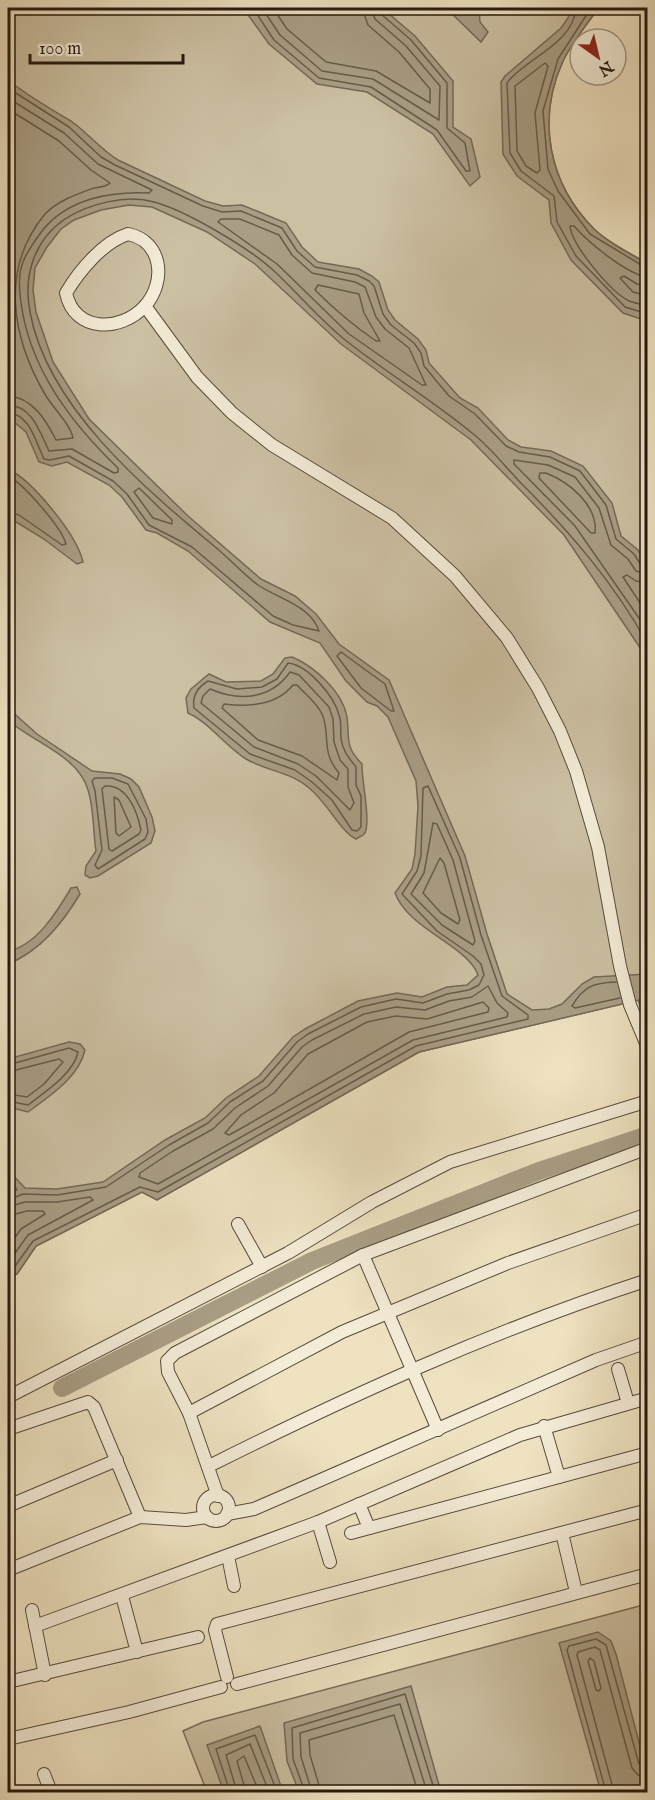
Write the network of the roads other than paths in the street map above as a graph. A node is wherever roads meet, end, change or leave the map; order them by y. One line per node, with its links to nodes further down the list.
1 (145, 306): 1 (street); 2 (street)
2 (648, 1048)
3 (648, 1101): 8 (street)
4 (648, 1148): 7 (street)
5 (648, 1214): 10 (street)
6 (238, 1224): 8 (street)
7 (363, 1255): 10 (street); 17 (street)
8 (262, 1267): 14 (street)
9 (648, 1280): 13 (street)
10 (388, 1313): 13 (street); 17 (street)
11 (648, 1342): 20 (street)
12 (618, 1369): 16 (street)
13 (413, 1370): 20 (street); 23 (street)
14 (8, 1397)
15 (648, 1398): 16 (street)
16 (628, 1403): 18 (street)
17 (189, 1413): 23 (street)
18 (544, 1426): 24 (street); 26 (street)
19 (8, 1429): 22 (street)
20 (438, 1430): 29 (street)
21 (648, 1453): 24 (street)
22 (117, 1460): 27 (street); 30 (street)
23 (209, 1466): 25 (street)
24 (559, 1477): 33 (street)
25 (218, 1496): 29 (street); 31 (street)
26 (359, 1504): 32 (street); 33 (street)
27 (8, 1506)
28 (648, 1510): 35 (street)
29 (227, 1514): 31 (street)
30 (140, 1517): 31 (street); 38 (street)
31 (207, 1517)
32 (318, 1522): 36 (street); 37 (street)
33 (369, 1528): 34 (street)
34 (351, 1533)
35 (562, 1533): 41 (street); 49 (street)
36 (228, 1556): 40 (street); 42 (street)
37 (330, 1562)
38 (8, 1570)
39 (648, 1574): 41 (street)
40 (234, 1586)
41 (576, 1592): 49 (street)
42 (122, 1596): 44 (street); 46 (street)
43 (32, 1610): 44 (street)
44 (35, 1626): 47 (street)
45 (198, 1637): 46 (street)
46 (137, 1652): 47 (street)
47 (45, 1675): 48 (street)
48 (8, 1682)
49 (228, 1683): 50 (street)
50 (8, 1739)
51 (44, 1774): 52 (street)
52 (51, 1792)

